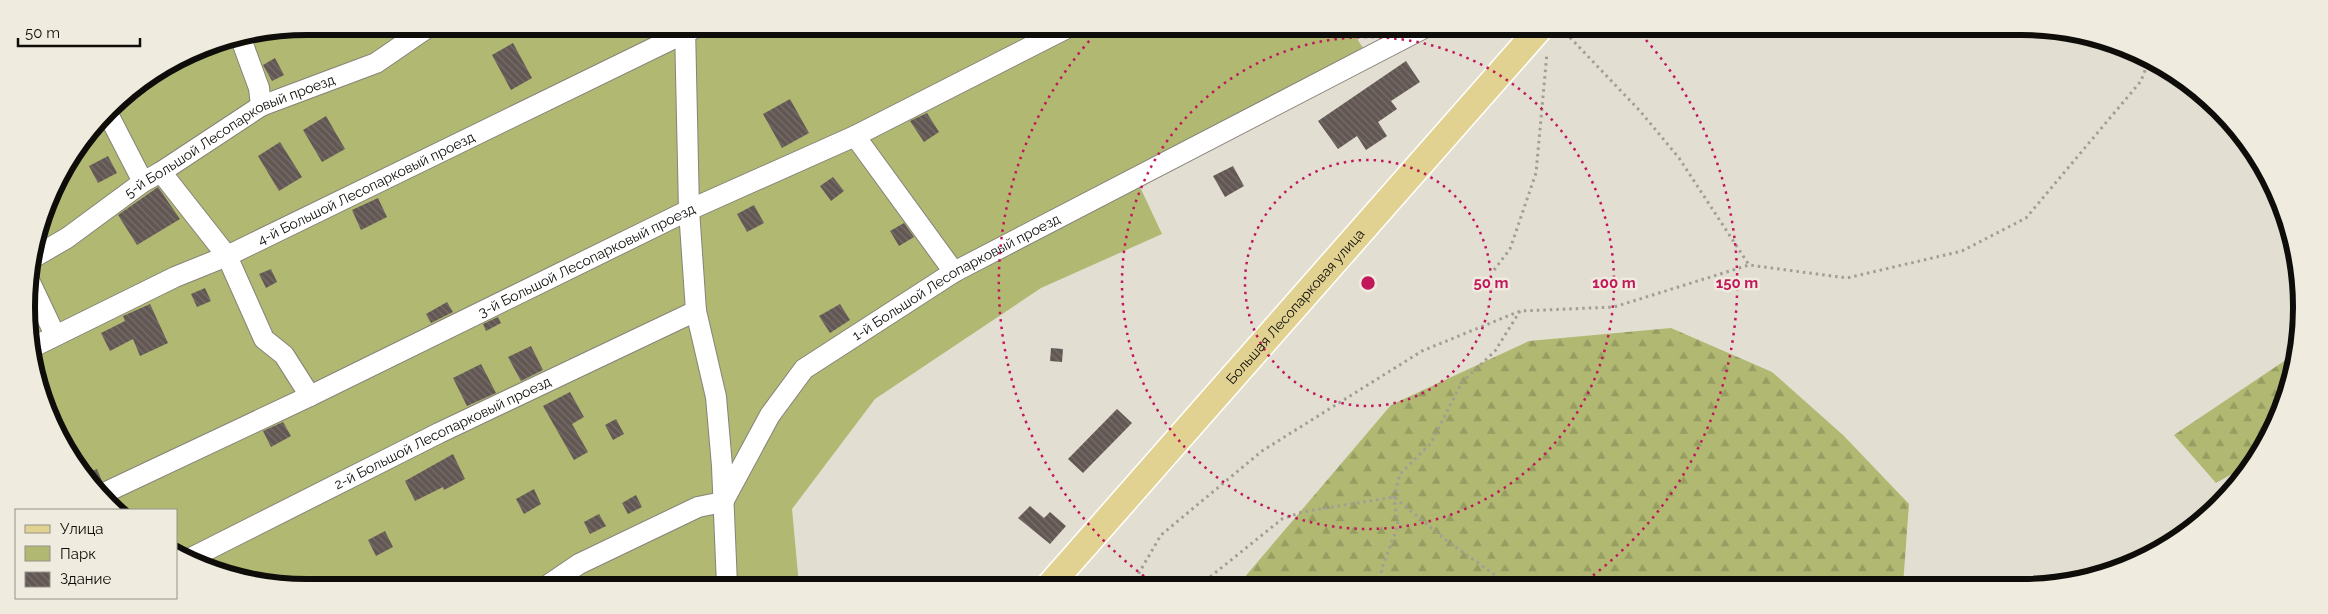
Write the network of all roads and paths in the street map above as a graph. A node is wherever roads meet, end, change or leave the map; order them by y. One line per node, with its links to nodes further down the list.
1 (417, 35): 10 (street, 5-й Большой Лесопарковый проезд)
2 (677, 35): 17 (street, 4-й Большой Лесопарковый проезд)
3 (689, 35): 15 (street)
4 (1053, 35): 12 (street, 3-й Большой Лесопарковый проезд)
5 (1411, 35): 20 (street, 1-й Большой Лесопарковый проезд)
6 (1568, 35): 18 (path)
7 (1544, 38): 19 (path); 33 (main road, Большая Лесопарковая улица)
8 (242, 43): 10 (street)
9 (2147, 66): 18 (path)
10 (261, 106): 13 (street, 5-й Большой Лесопарковый проезд)
11 (111, 119): 14 (street)
12 (854, 136): 15 (street, 3-й Большой Лесопарковый проезд); 20 (street)
13 (162, 172): 14 (street, 5-й Большой Лесопарковый проезд); 17 (street)
14 (143, 182): 16 (street, 5-й Большой Лесопарковый проезд)
15 (689, 210): 23 (street); 26 (street, 3-й Большой Лесопарковый проезд)
16 (40, 254)
17 (227, 256): 24 (street, 4-й Большой Лесопарковый проезд); 26 (street)
18 (1748, 265): 22 (path)
19 (1494, 270)
20 (954, 272): 29 (street, 1-й Большой Лесопарковый проезд)
21 (36, 294): 24 (street)
22 (1520, 311): 28 (path); 34 (path)
23 (696, 312): 29 (street); 30 (street, 2-й Большой Лесопарковый проезд)
24 (55, 335): 25 (street, 4-й Большой Лесопарковый проезд)
25 (37, 345)
26 (310, 396): 27 (street, 3-й Большой Лесопарковый проезд)
27 (107, 491)
28 (1394, 497): 35 (path); 36 (path); 37 (path)
29 (723, 502): 31 (street); 32 (street)
30 (197, 555)
31 (557, 579)
32 (727, 579)
33 (1055, 579)
34 (1135, 579)
35 (1207, 579)
36 (1384, 579)
37 (1501, 579)

